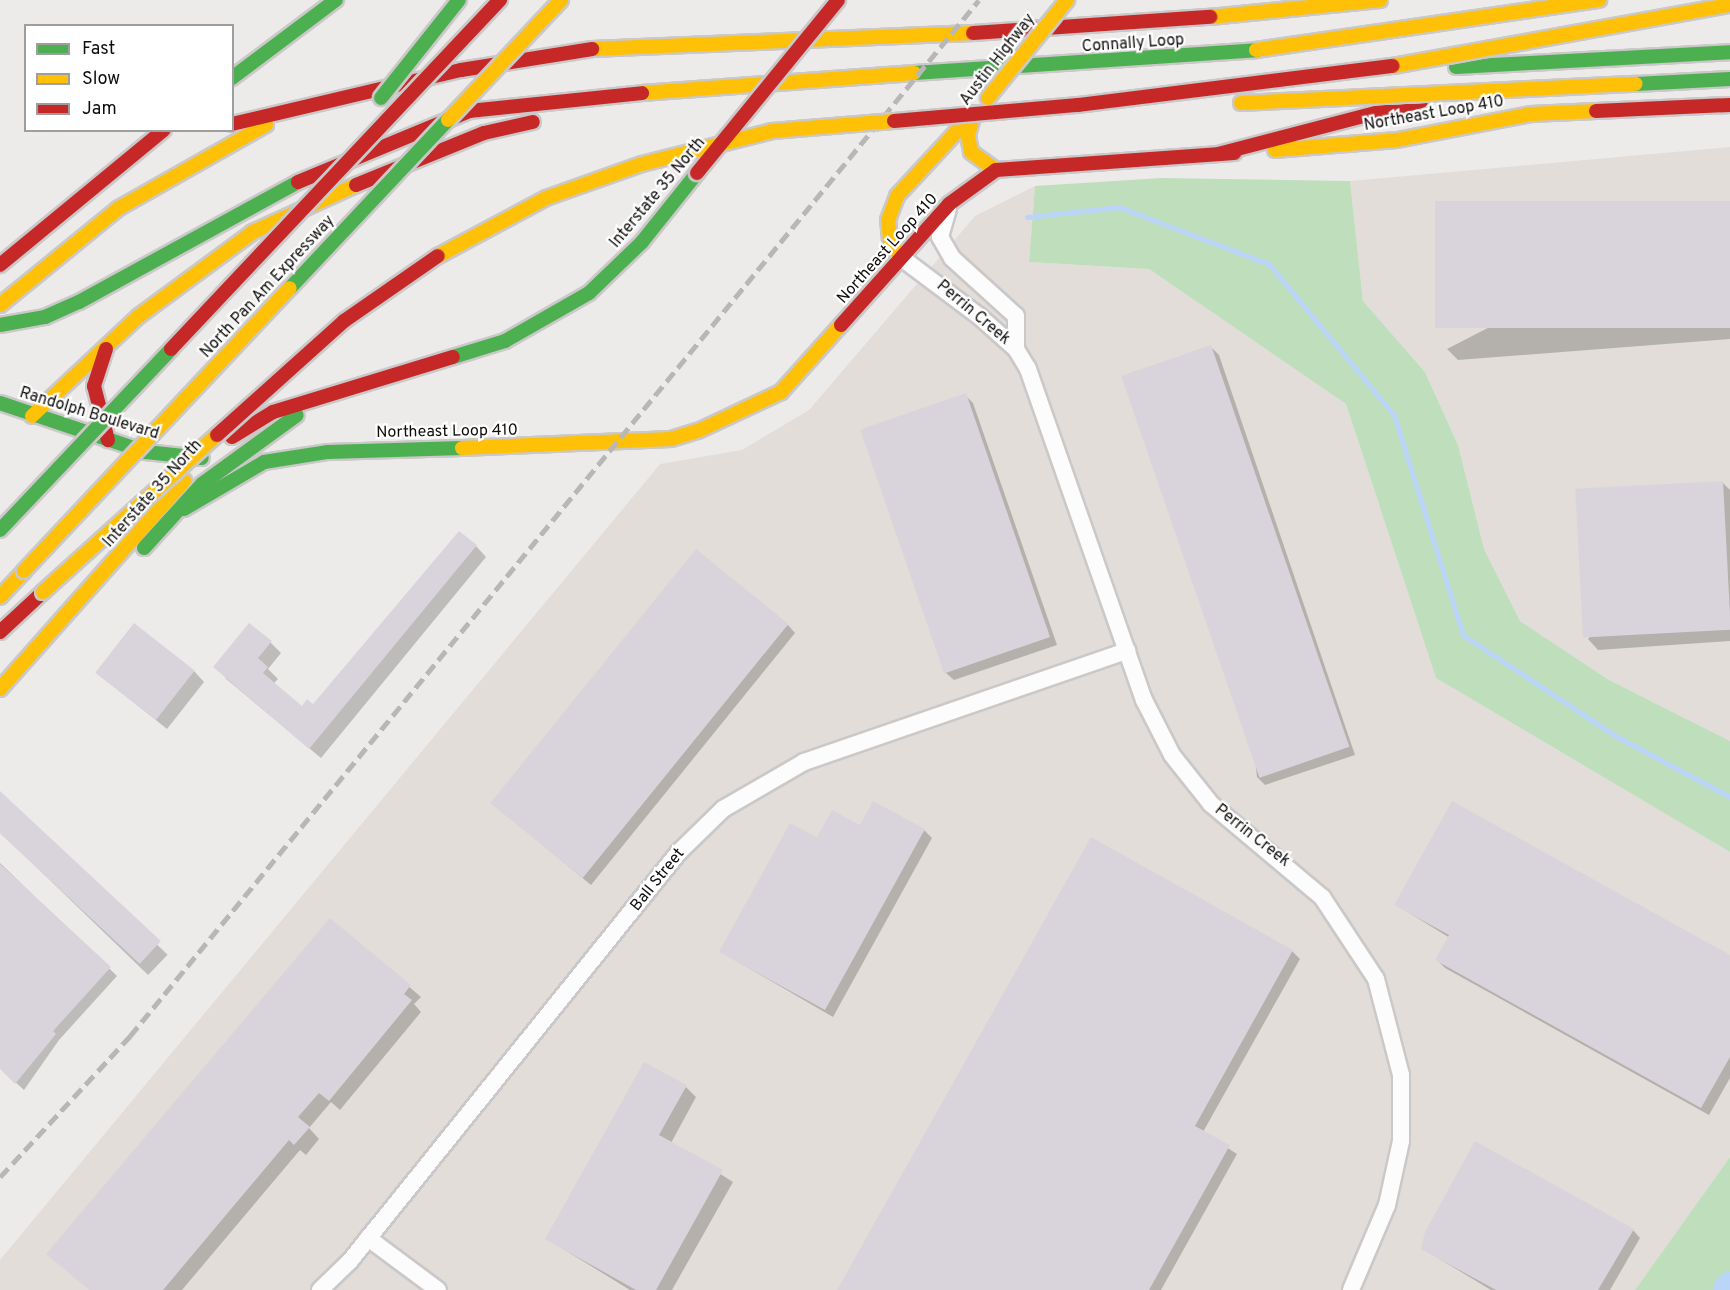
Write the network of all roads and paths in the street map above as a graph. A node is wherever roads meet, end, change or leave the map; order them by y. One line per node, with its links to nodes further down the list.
1 (336, 0): 14 (main road)
2 (459, 0): 22 (main road, bridge)
3 (500, 0): 43 (main road, North Pan Am Expressway, bridge)
4 (561, 0): 44 (main road, North Pan Am Expressway, bridge)
5 (838, 0): 37 (main road, Interstate 35 North, bridge)
6 (1067, 0): 21 (main road, Austin Highway, bridge)
7 (1380, 0): 18 (main road)
8 (1599, 0): 15 (main road, Connally Loop)
9 (1730, 5): 19 (main road, bridge)
10 (1730, 52): 11 (main road)
11 (1557, 65): 12 (main road); 26 (main road)
12 (1215, 72)
13 (1157, 73): 15 (main road)
14 (234, 76)
15 (828, 76): 17 (main road, Connally Loop)
16 (1730, 79): 19 (main road, bridge)
17 (666, 92): 34 (main road); 35 (main road)
18 (351, 94): 23 (main road); 33 (main road)
19 (1078, 105): 45 (main road, bridge)
20 (1730, 105): 26 (main road, Northeast Loop 410)
21 (973, 114): 28 (main road, Austin Highway); 31 (main road)
22 (366, 115)
23 (234, 123)
24 (162, 132): 30 (main road)
25 (335, 149): 43 (main road, bridge)
26 (1218, 154): 28 (main road, Northeast Loop 410)
27 (144, 167): 30 (main road)
28 (996, 170): 29 (main road, Northeast Loop 410)
29 (950, 204): 31 (main road, Northeast Loop 410); 36 (street, Perrin Creek)
30 (75, 205): 32 (main road)
31 (899, 256): 36 (street, Perrin Creek); 42 (main road, Northeast Loop 410)
32 (0, 265)
33 (0, 305)
34 (0, 325)
35 (106, 349): 39 (main road); 40 (main road)
36 (1016, 349): 46 (street, Perrin Creek)
37 (325, 397): 41 (main road, Interstate 35 North); 42 (main road, Interstate 35 North)
38 (0, 403): 39 (main road, Randolph Boulevard)
39 (32, 416): 40 (main road, Randolph Boulevard)
40 (108, 440): 41 (main road, Randolph Boulevard)
41 (204, 458): 47 (main road, Interstate 35 North)
42 (184, 509): 47 (main road, Interstate 35 North)
43 (0, 529)
44 (0, 597)
45 (0, 632)
46 (1127, 651): 49 (street, Ball Street); 52 (street, Perrin Creek)
47 (33, 654): 48 (main road, Interstate 35 North)
48 (0, 689)
49 (368, 1238): 50 (street, Ball Street); 51 (street)
50 (320, 1290)
51 (438, 1290)
52 (1351, 1290)

